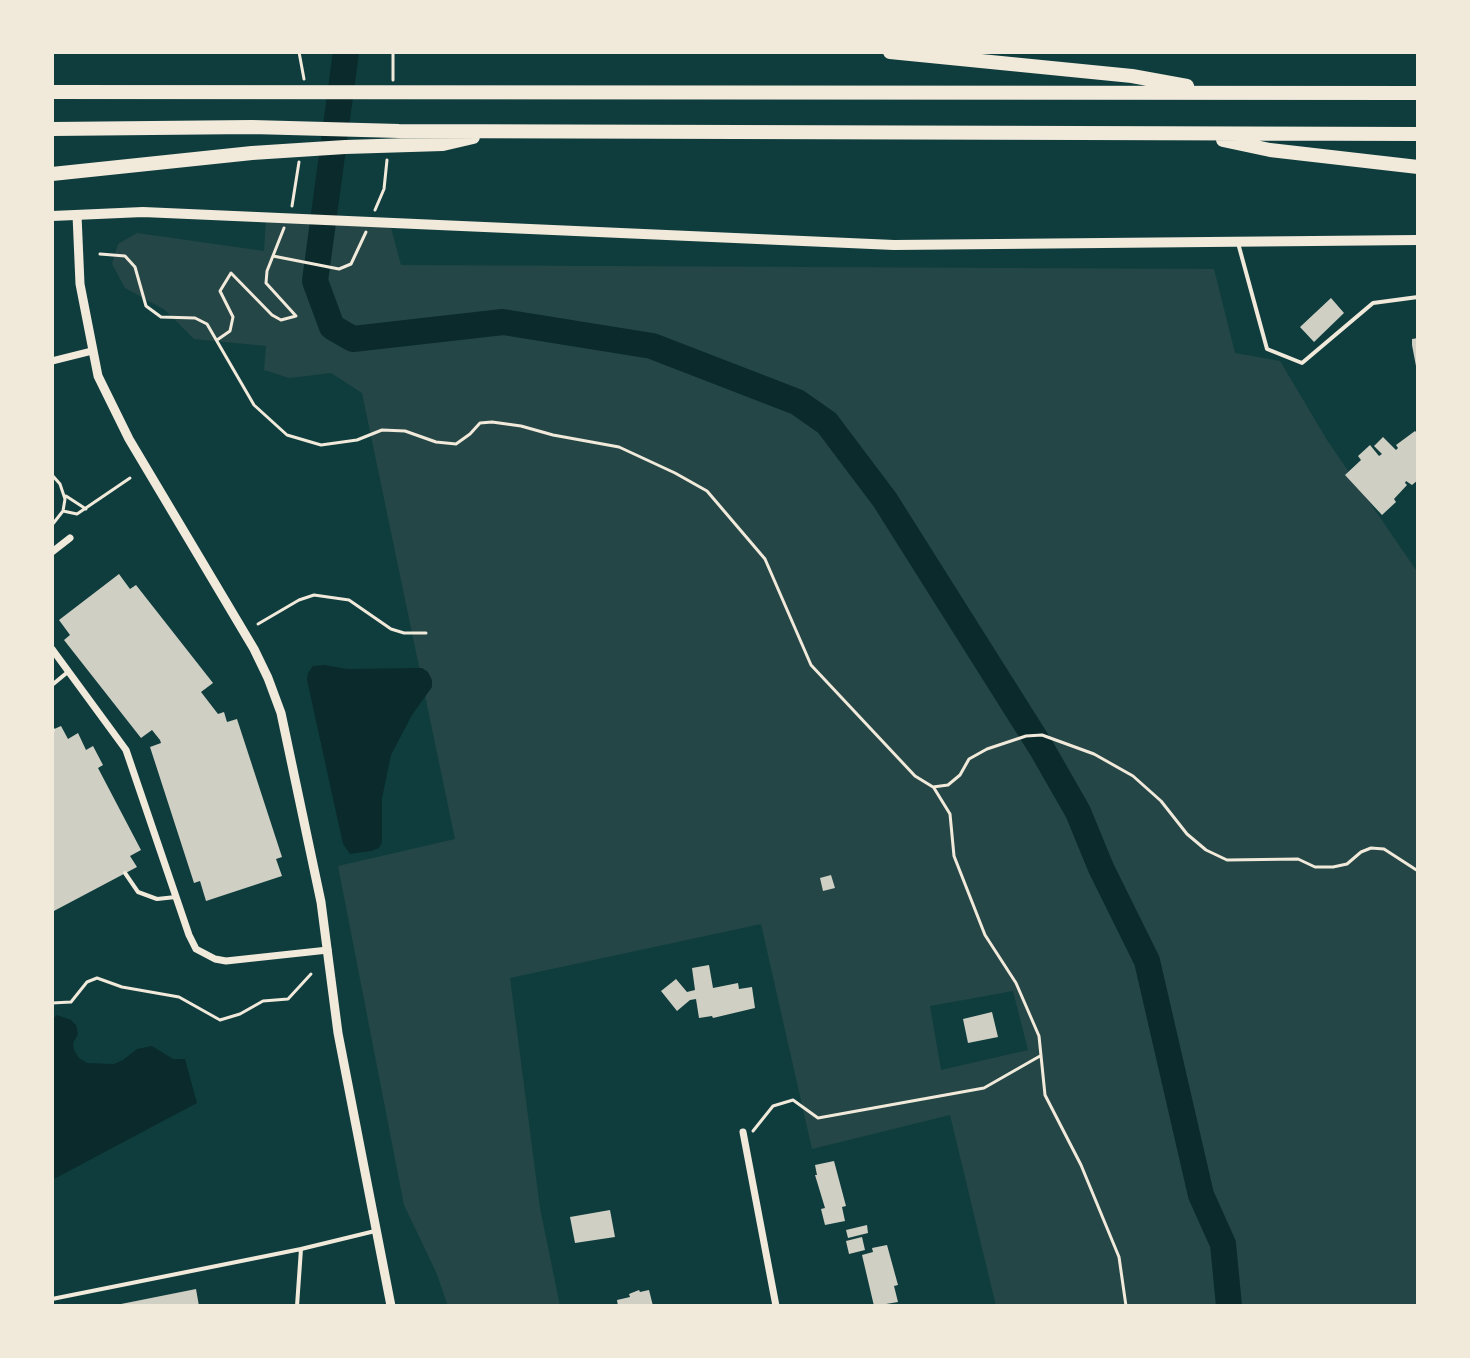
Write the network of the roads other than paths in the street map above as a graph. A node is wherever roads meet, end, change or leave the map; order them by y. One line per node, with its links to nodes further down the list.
1 (890, 52): 3 (highway)
2 (52, 92): 3 (highway)
3 (1219, 93): 4 (highway)
4 (1418, 93)
5 (52, 129): 8 (highway)
6 (1195, 134): 7 (highway); 8 (highway); 9 (highway)
7 (1418, 134)
8 (397, 138): 10 (highway)
9 (1418, 167)
10 (52, 174)
11 (77, 215): 12 (main road); 14 (main road); 16 (street)
12 (52, 216)
13 (1418, 240): 14 (main road)
14 (1237, 242): 15 (lane)
15 (1418, 297)
16 (92, 351): 17 (street); 25 (street)
17 (52, 361)
18 (70, 538): 19 (street)
19 (52, 552)
20 (52, 649): 21 (street)
21 (69, 671): 22 (lane); 24 (street)
22 (52, 685)
23 (125, 873): 24 (lane)
24 (176, 897): 25 (street)
25 (328, 950): 27 (street)
26 (744, 1136): 32 (street)
27 (377, 1230): 28 (lane); 31 (street)
28 (301, 1249): 29 (lane); 30 (lane)
29 (52, 1299)
30 (297, 1306)
31 (391, 1306)
32 (776, 1306)

